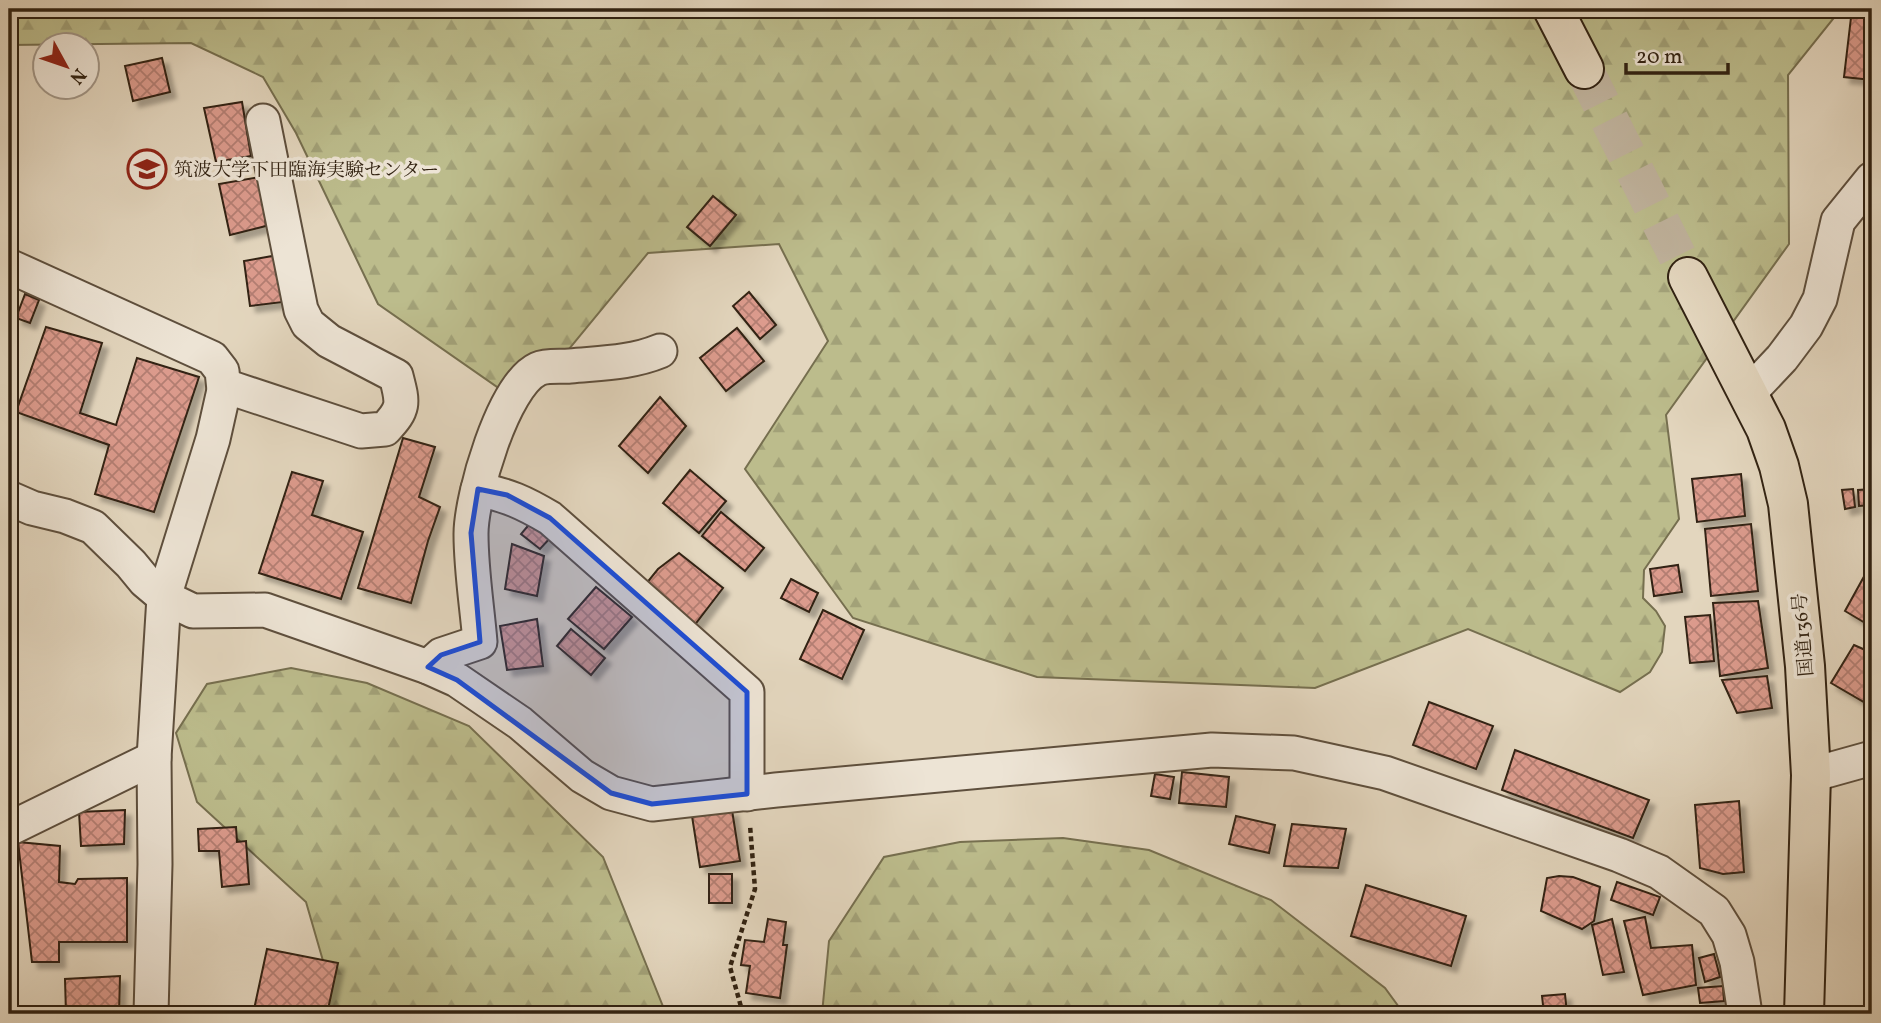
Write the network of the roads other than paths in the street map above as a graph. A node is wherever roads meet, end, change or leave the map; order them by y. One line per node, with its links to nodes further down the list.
1 (1553, 9): 2 (highway)
2 (1584, 69)
3 (263, 121): 8 (street)
4 (1872, 179): 9 (street)
5 (9, 266): 8 (street)
6 (1689, 277): 9 (highway, 国道136号)
7 (660, 351): 10 (street)
8 (224, 390): 12 (street)
9 (1748, 394): 16 (highway, 国道136号)
10 (478, 489): 13 (street); 17 (street)
11 (9, 498): 12 (street)
12 (164, 597): 13 (street); 14 (street)
13 (428, 667): 17 (street)
14 (155, 758): 18 (street); 19 (street)
15 (1872, 758): 16 (street)
16 (1811, 775): 21 (highway, 国道136号)
17 (747, 793): 20 (street)
18 (9, 829)
19 (151, 1014)
20 (1745, 1014)
21 (1804, 1014)

